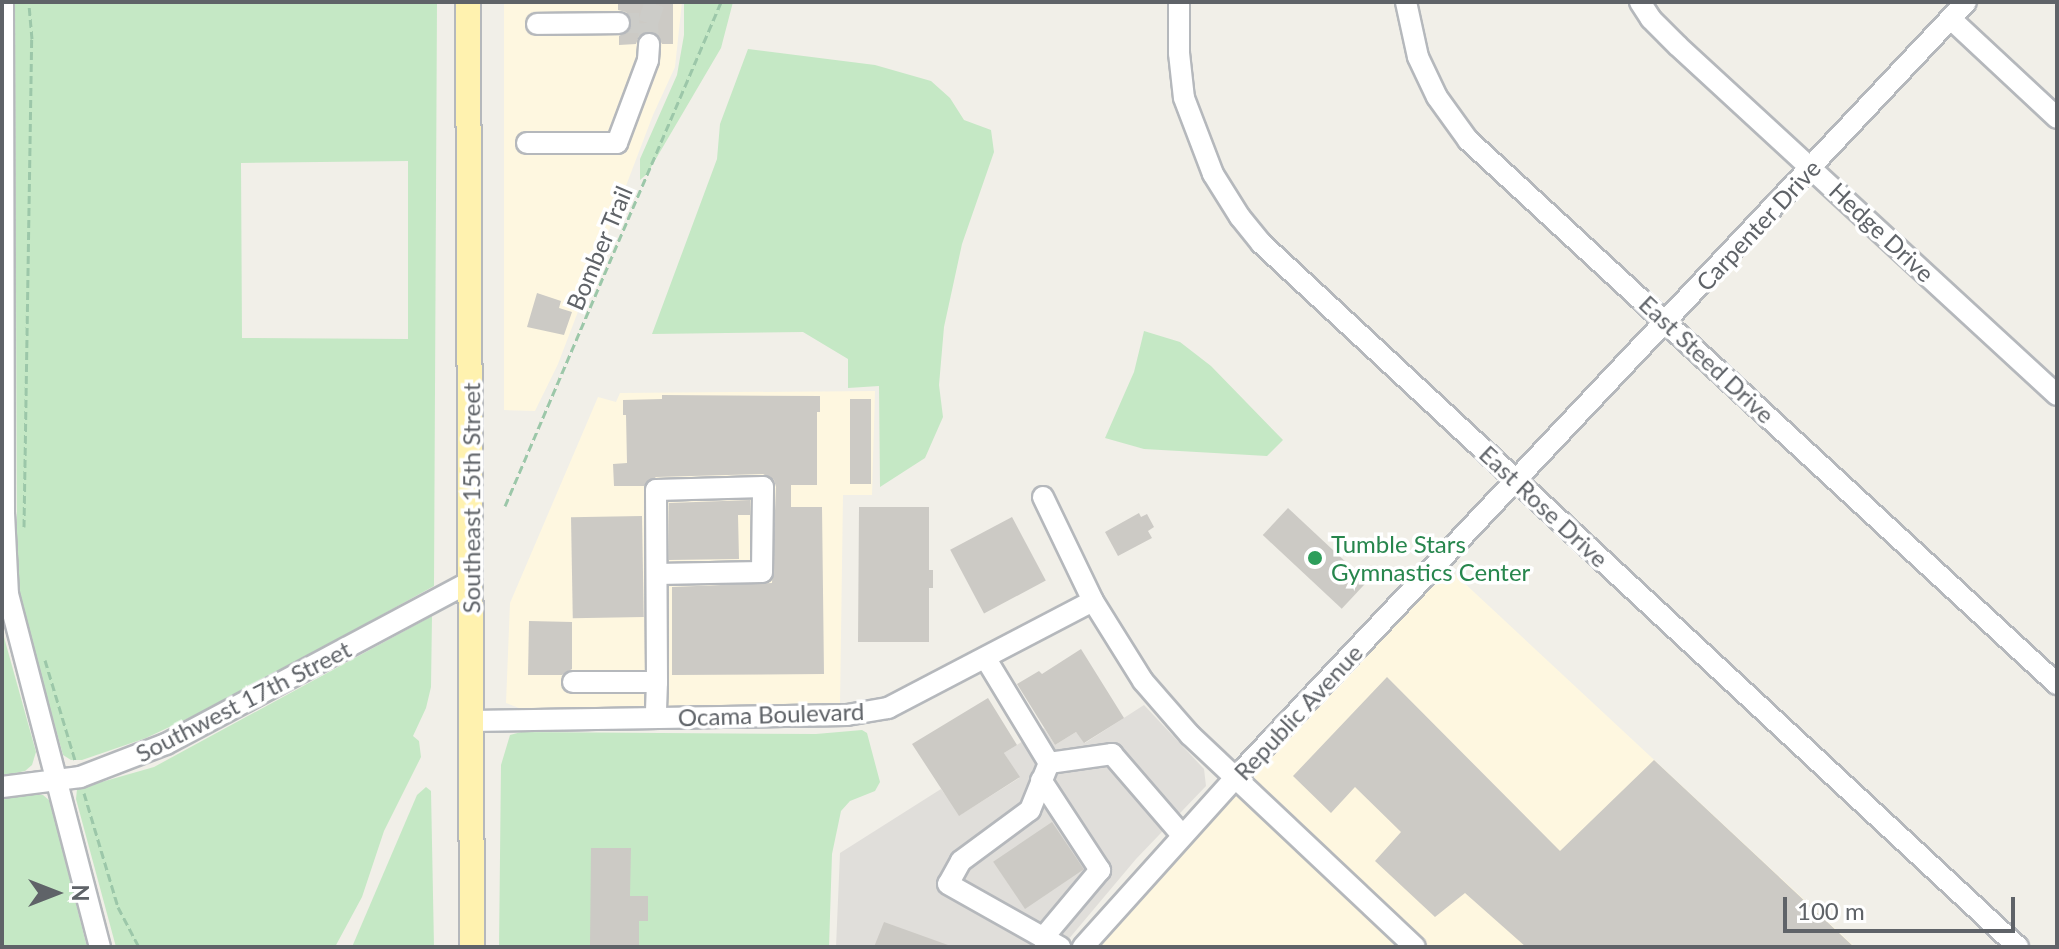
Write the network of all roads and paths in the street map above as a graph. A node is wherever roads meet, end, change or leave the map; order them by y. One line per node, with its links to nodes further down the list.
1 (3, 2): 35 (street)
2 (29, 2): 21 (path)
3 (471, 2): 23 (main road, Southeast 15th Street)
4 (721, 2): 20 (path, Bomber Trail)
5 (1179, 2): 18 (street, East Rose Drive)
6 (1406, 2): 16 (street, East Steed Drive)
7 (1640, 2): 15 (street, Hedge Drive)
8 (1966, 2): 9 (street, Carpenter Drive)
9 (1951, 19): 13 (street); 15 (street, Carpenter Drive)
10 (619, 23): 11 (street)
11 (537, 24)
12 (649, 44): 14 (street)
13 (2057, 118)
14 (527, 143)
15 (1812, 167): 16 (street, Carpenter Drive); 17 (street, Hedge Drive)
16 (1667, 322): 18 (street, Carpenter Drive); 29 (street, East Steed Drive)
17 (2057, 395)
18 (1516, 481): 34 (street, Republic Avenue); 45 (street, East Rose Drive)
19 (1043, 497): 24 (street)
20 (505, 506)
21 (23, 542)
22 (657, 574): 22 (street); 28 (street)
23 (471, 581): 31 (main road, Southeast 15th Street); 35 (street, Southwest 17th Street)
24 (1093, 601): 26 (street, Ocama Boulevard); 34 (street)
25 (44, 658): 32 (path)
26 (986, 659): 30 (street, Ocama Boulevard); 33 (street)
27 (573, 682): 28 (street)
28 (657, 682): 30 (street)
29 (2057, 684)
30 (656, 717): 31 (street, Ocama Boulevard)
31 (471, 721): 42 (main road, Southeast 15th Street)
32 (75, 760)
33 (1045, 771): 38 (street); 39 (street); 39 (street)
34 (1235, 778): 38 (street, Republic Avenue); 44 (street)
35 (58, 781): 36 (street, Southwest 17th Street); 40 (street)
36 (2, 787)
37 (84, 791): 41 (path)
38 (1182, 835): 43 (street, Republic Avenue)
39 (1052, 943)
40 (100, 947)
41 (139, 947)
42 (472, 947)
43 (1083, 947)
44 (1415, 947)
45 (2018, 947)

